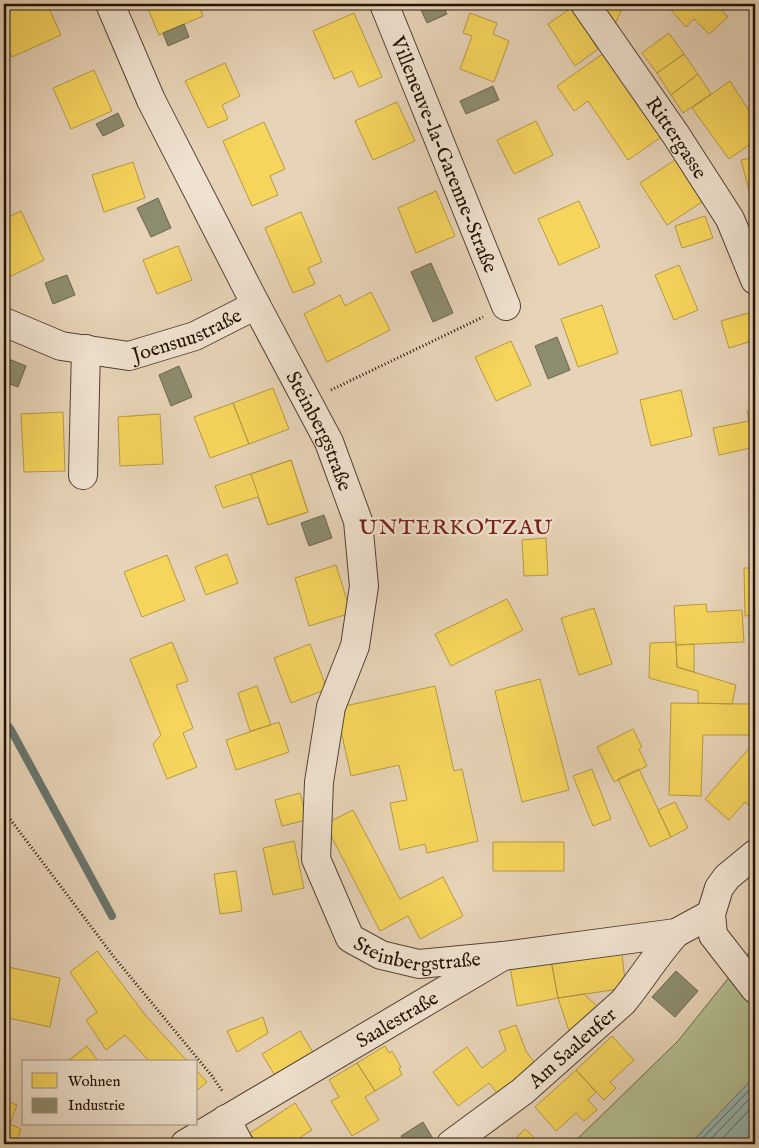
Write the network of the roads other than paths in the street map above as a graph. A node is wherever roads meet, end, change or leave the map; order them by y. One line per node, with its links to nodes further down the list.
1 (110, 4): 5 (street, Steinbergstraße)
2 (384, 4): 6 (street, Villeneuve-la-Garenne-Straße)
3 (585, 4): 4 (street, Rittergasse)
4 (755, 280)
5 (256, 305): 8 (street, Joensuustraße); 13 (street, Steinbergstraße)
6 (506, 306)
7 (4, 322): 8 (street, Joensuustraße)
8 (86, 350): 9 (street)
9 (83, 475)
10 (755, 854): 11 (street)
11 (711, 914): 12 (street, Saalestraße); 14 (street)
12 (676, 933): 13 (street, Saalestraße); 18 (street, Am Saaleufer)
13 (503, 956): 15 (street, Saalestraße)
14 (755, 989)
15 (231, 1116): 16 (street, Saalestraße); 17 (street)
16 (185, 1144)
17 (239, 1144)
18 (451, 1144)

